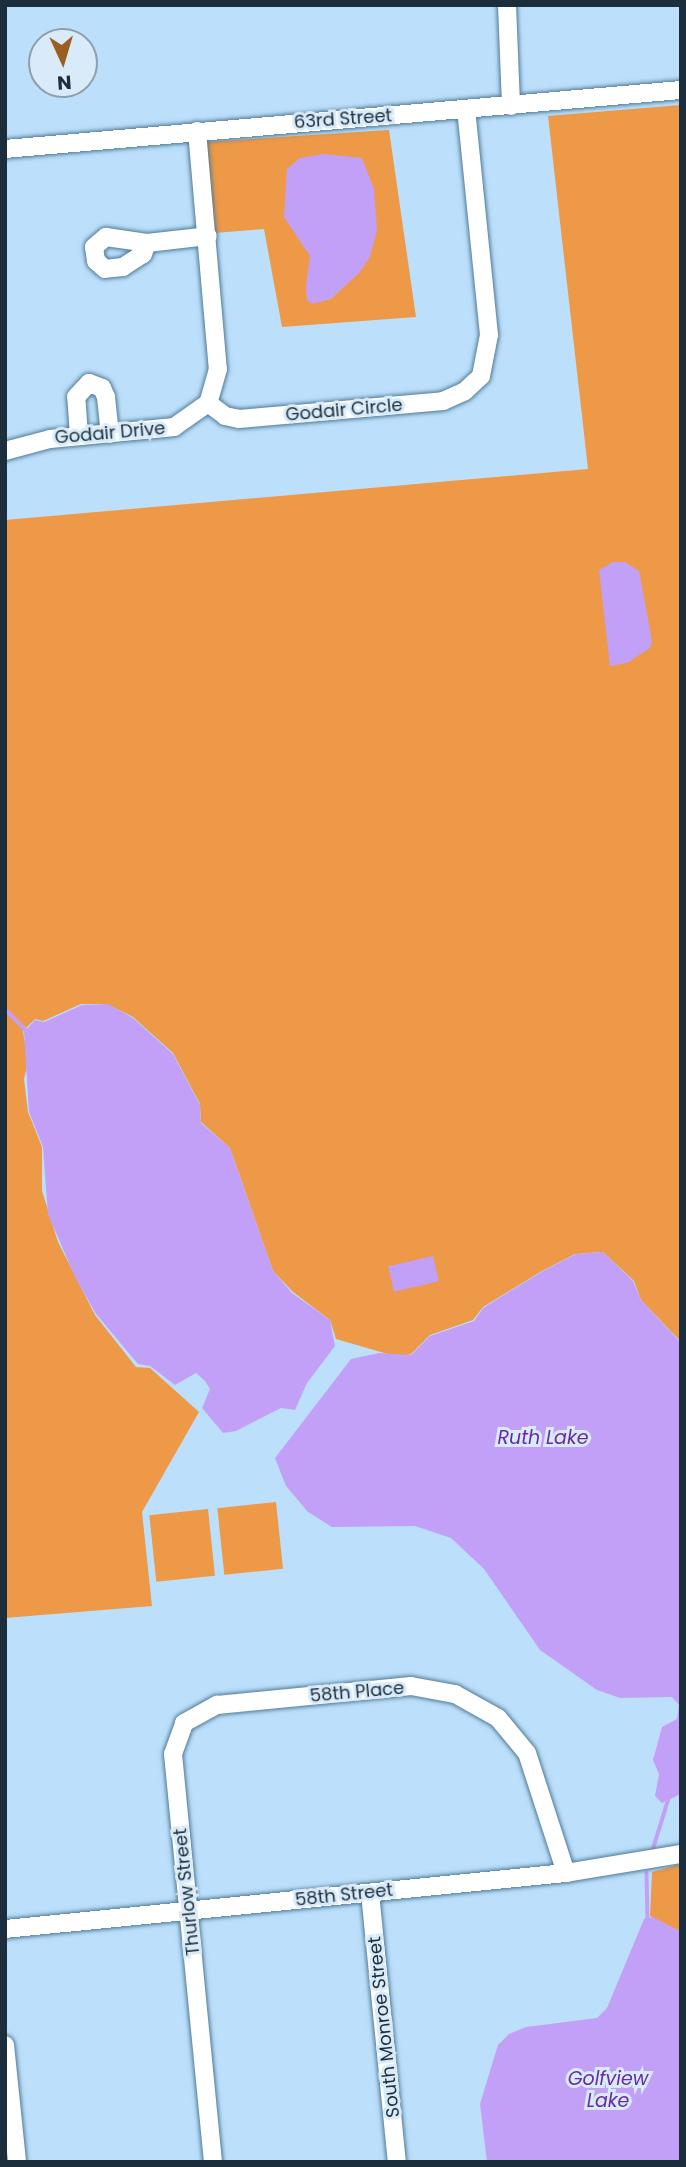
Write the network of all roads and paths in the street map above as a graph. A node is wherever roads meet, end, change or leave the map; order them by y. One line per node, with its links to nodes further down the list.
1 (507, 5): 3 (street)
2 (681, 90): 3 (street, 63rd Street)
3 (511, 106): 4 (street, 63rd Street)
4 (466, 109): 5 (street, 63rd Street); 9 (street, Godair Circle)
5 (197, 131): 6 (street, 63rd Street); 7 (street)
6 (5, 149)
7 (208, 236): 8 (street); 9 (street)
8 (147, 243)
9 (208, 403): 10 (street, Godair Drive)
10 (110, 434): 11 (street, Godair Drive); 11 (street)
11 (79, 436): 12 (street, Godair Drive)
12 (5, 451)
13 (277, 1699): 15 (street, 58th Place); 17 (street, Thurlow Street)
14 (681, 1854): 15 (street, 58th Street)
15 (566, 1874): 16 (street, 58th Street)
16 (370, 1893): 17 (street, 58th Street); 23 (street, South Monroe Street)
17 (188, 1911): 18 (street, 58th Street); 22 (street, Thurlow Street)
18 (5, 1929)
19 (5, 2045): 20 (street)
20 (6, 2065): 21 (street)
21 (13, 2156)
22 (213, 2162)
23 (397, 2162)

